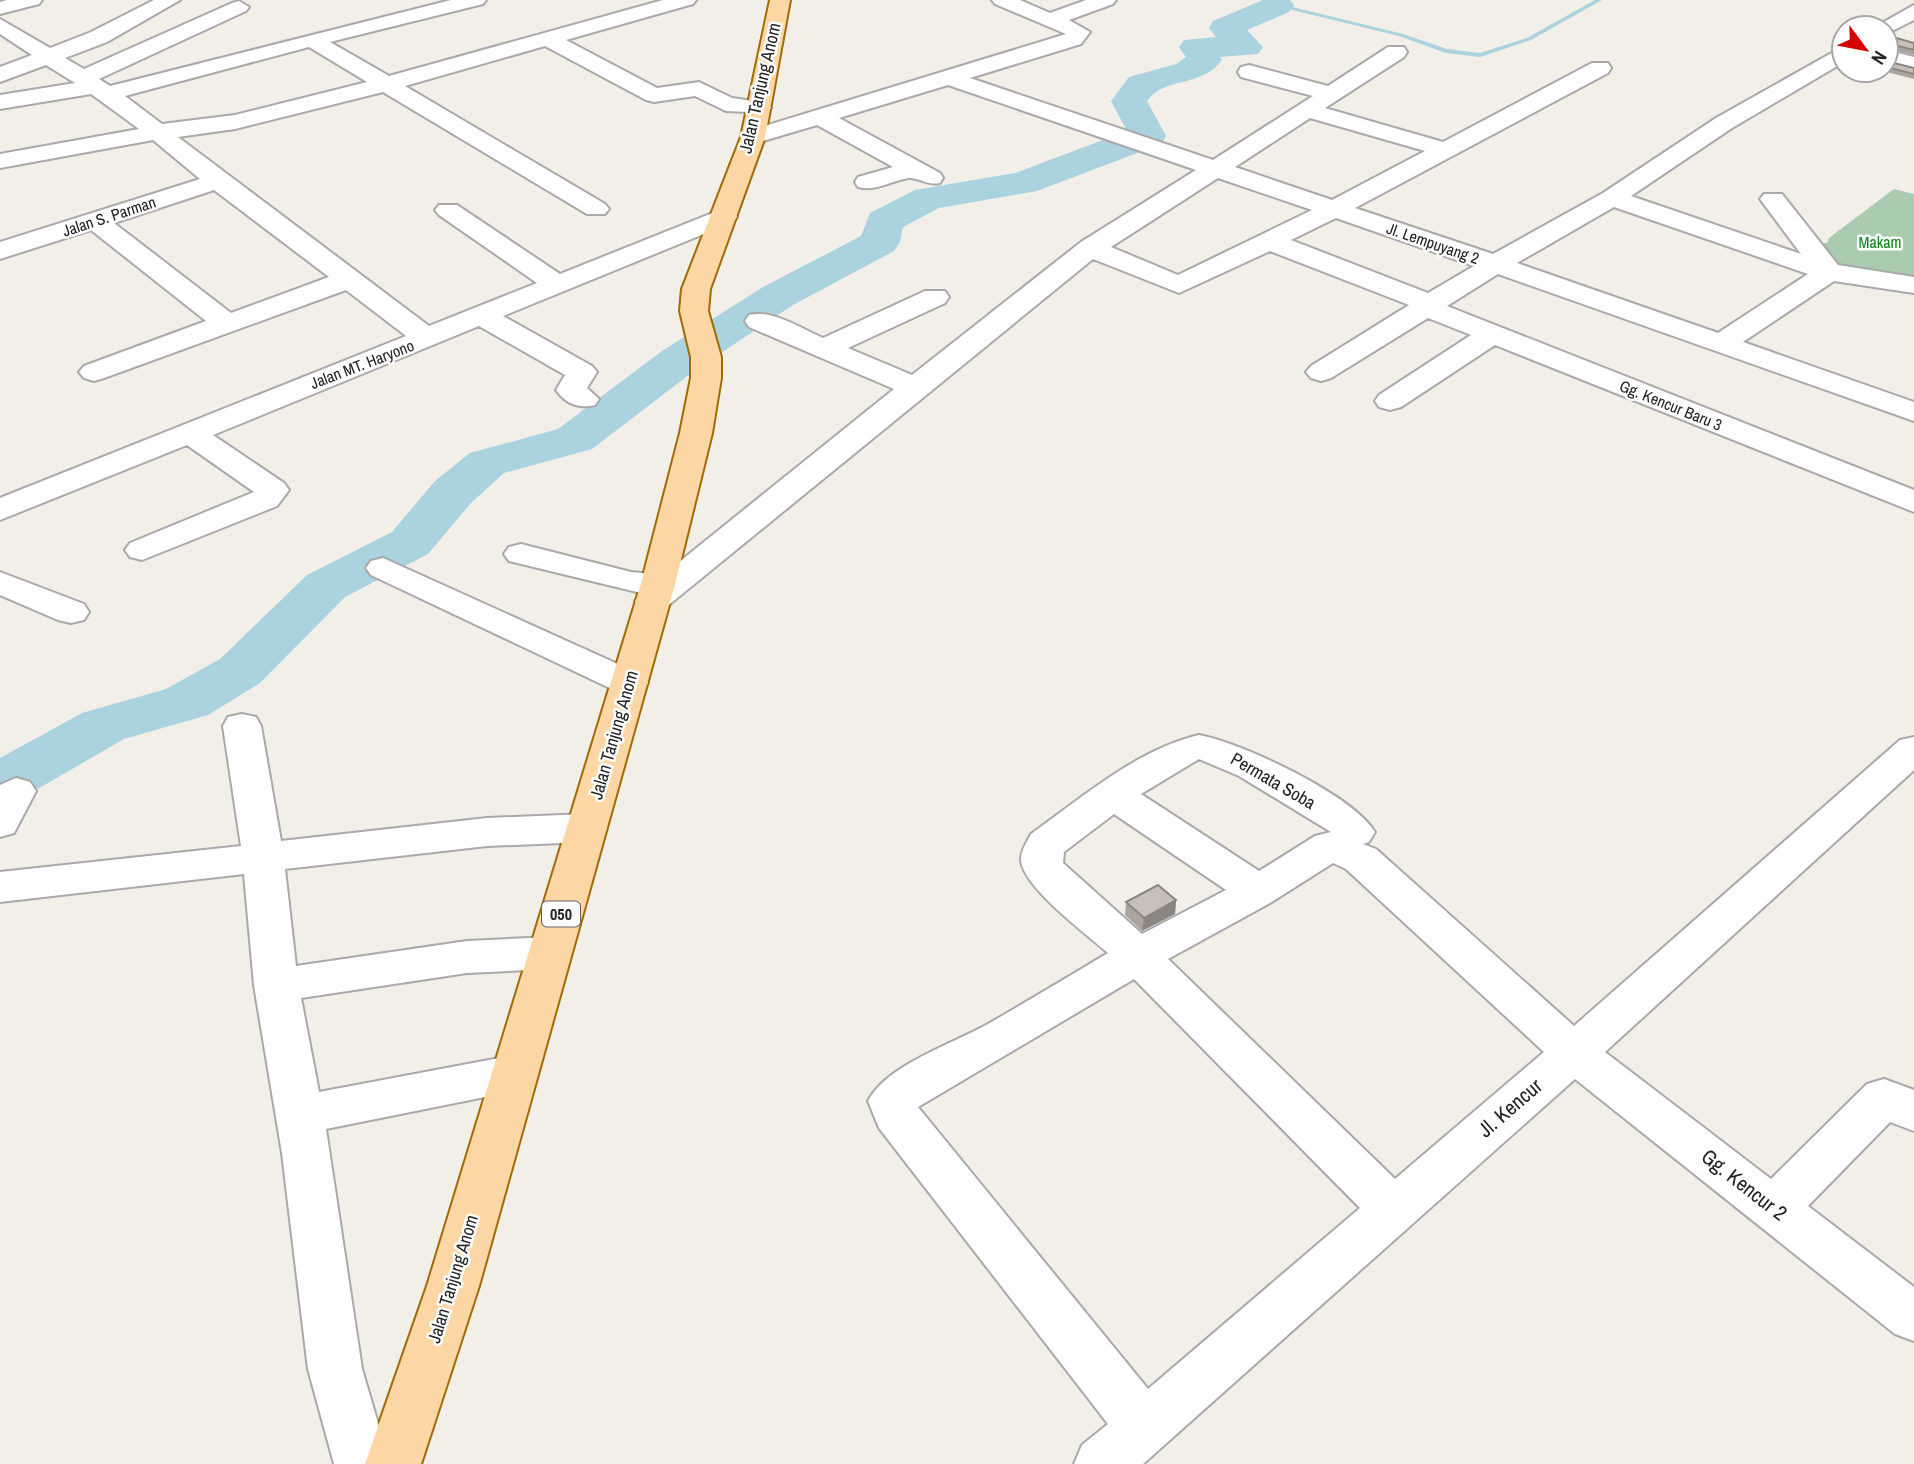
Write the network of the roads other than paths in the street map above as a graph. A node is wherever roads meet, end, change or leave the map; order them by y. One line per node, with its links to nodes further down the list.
1 (32, 0): 9 (street)
2 (170, 0): 17 (street)
3 (476, 0): 15 (street)
4 (617, 0): 10 (street)
5 (686, 0): 10 (street)
6 (780, 0): 28 (main road, Jalan Tanjung Anom / 050)
7 (1002, 0): 12 (street)
8 (1106, 0): 12 (street)
9 (0, 8)
10 (642, 12): 14 (street)
11 (243, 13): 24 (street)
12 (1052, 19): 22 (street)
13 (0, 25): 17 (street)
14 (547, 39): 23 (street); 27 (street)
15 (312, 40): 23 (street); 24 (street)
16 (1396, 52): 25 (street)
17 (48, 56): 21 (street); 24 (street)
18 (1830, 60): 40 (street)
19 (1600, 68): 34 (street)
20 (1250, 72): 25 (street)
21 (0, 75)
22 (950, 78): 31 (street); 36 (street, Jl. Lempuyang 2)
23 (387, 84): 33 (street); 42 (street)
24 (95, 86): 26 (street); 33 (street)
25 (1332, 94): 29 (street)
26 (0, 102)
27 (726, 104): 28 (street); 30 (street)
28 (759, 108): 32 (main road, Jalan Tanjung Anom / 050)
29 (1307, 110): 34 (street); 36 (street)
30 (681, 114)
31 (821, 118): 32 (street); 39 (street)
32 (753, 137): 45 (main road, Jalan Tanjung Anom / 050)
33 (166, 139): 35 (street); 37 (street); 38 (street)
34 (1446, 150): 43 (street)
35 (0, 161)
36 (1215, 168): 43 (street, Jl. Lempuyang 2); 48 (street)
37 (0, 176)
38 (218, 181): 46 (street, Jalan S. Parman); 52 (street)
39 (867, 182)
40 (1612, 198): 50 (street); 51 (street)
41 (1773, 199): 51 (street)
42 (596, 209)
43 (1334, 209): 47 (street); 50 (street, Jl. Lempuyang 2)
44 (448, 210): 53 (street)
45 (724, 217): 53 (street, Jalan MT. Haryono); 77 (main road, Jalan Tanjung Anom / 050)
46 (96, 221): 49 (street, Jalan S. Parman); 59 (street)
47 (1269, 241): 48 (street); 56 (street, Gg. Kencur Baru 3)
48 (1090, 248): 66 (street)
49 (0, 251)
50 (1495, 264): 56 (street); 62 (street, Jl. Lempuyang 2)
51 (1829, 272): 54 (street); 62 (street)
52 (350, 279): 59 (street); 61 (street)
53 (558, 285): 57 (street, Jalan MT. Haryono)
54 (1914, 285)
55 (935, 297): 63 (street)
56 (1430, 306): 60 (street, Gg. Kencur Baru 3); 65 (street)
57 (481, 316): 61 (street, Jalan MT. Haryono); 67 (street)
58 (759, 321): 63 (street)
59 (226, 323): 64 (street)
60 (1492, 334): 68 (street); 71 (street, Gg. Kencur Baru 3)
61 (427, 338): 70 (street, Jalan MT. Haryono)
62 (1721, 344): 69 (street, Jl. Lempuyang 2)
63 (823, 349): 66 (street)
64 (94, 372)
65 (1321, 372)
66 (914, 387): 77 (street)
67 (584, 399)
68 (1390, 401)
69 (1914, 412)
70 (188, 432): 72 (street, Jalan MT. Haryono); 73 (street)
71 (1914, 502)
72 (0, 510)
73 (142, 550)
74 (521, 554): 77 (street)
75 (383, 568): 79 (street)
76 (0, 582): 78 (street)
77 (656, 593): 79 (main road, Jalan Tanjung Anom / 050)
78 (71, 612)
79 (629, 683): 83 (main road, Jalan Tanjung Anom / 050)
80 (242, 726): 85 (street)
81 (1914, 749): 91 (street, Jl. Kencur)
82 (1115, 796): 84 (street, Permata Soba); 86 (street); 89 (street, Permata Soba)
83 (587, 828): 85 (street); 88 (main road, Jalan Tanjung Anom / 050)
84 (1355, 832)
85 (263, 856): 87 (street); 90 (street)
86 (1245, 882)
87 (0, 887)
88 (549, 953): 90 (street); 92 (main road, Jalan Tanjung Anom / 050)
89 (1138, 957): 91 (street, Gg. Kencur 2); 95 (street); 98 (street)
90 (276, 985): 94 (street)
91 (1574, 1053): 95 (street, Jl. Kencur); 96 (street, Gg. Kencur 2)
92 (515, 1073): 94 (street); 100 (main road, Jalan Tanjung Anom / 050)
93 (1914, 1112): 96 (street)
94 (299, 1115): 99 (street)
95 (1393, 1209): 98 (street, Jl. Kencur)
96 (1774, 1209): 97 (street, Gg. Kencur 2)
97 (1914, 1318)
98 (1144, 1427): 101 (street, Jl. Kencur)
99 (362, 1464)
100 (393, 1464)
101 (1102, 1464)

